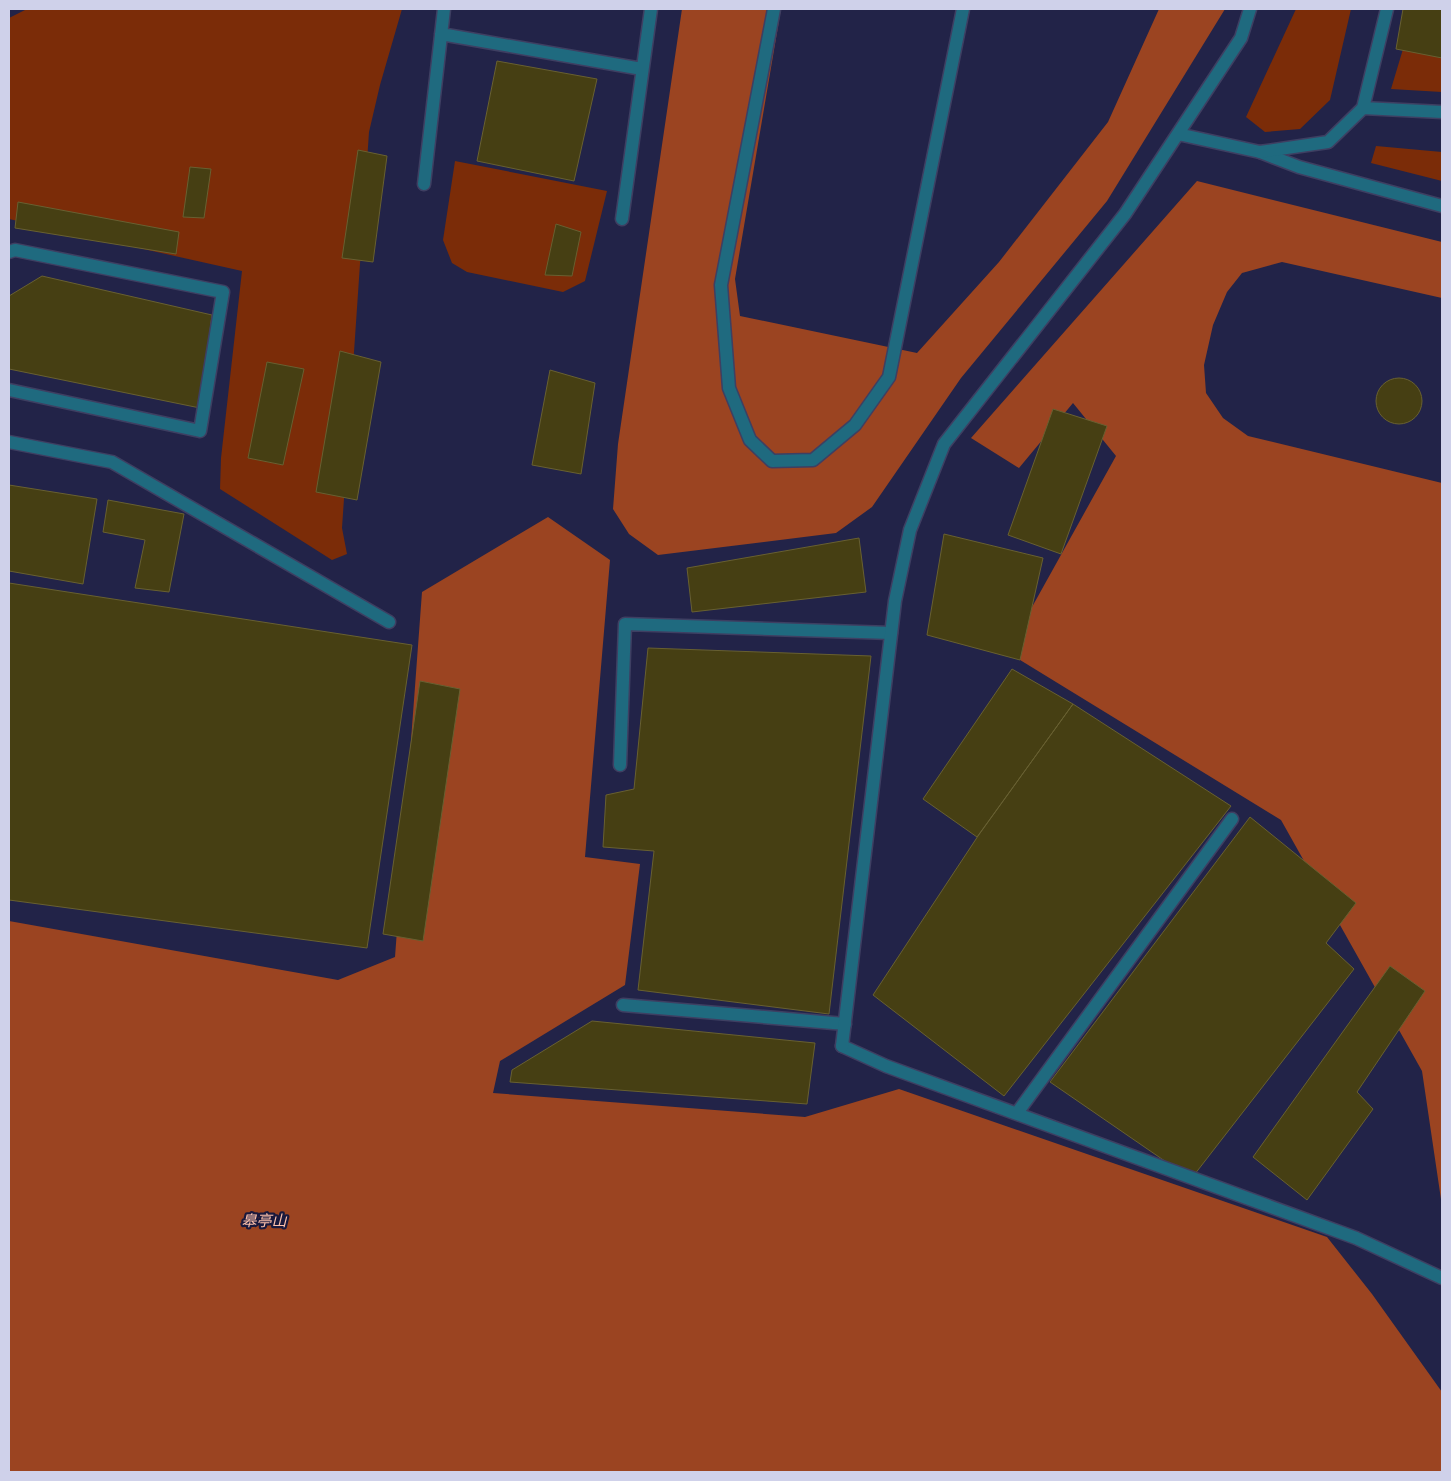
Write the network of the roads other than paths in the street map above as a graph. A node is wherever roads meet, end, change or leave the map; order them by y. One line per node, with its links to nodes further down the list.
1 (444, 9): 7 (street)
2 (651, 9): 8 (street)
3 (774, 9): 4 (street)
4 (963, 9)
5 (1250, 9): 11 (street)
6 (1387, 9): 9 (street)
7 (441, 34): 8 (street); 13 (street)
8 (642, 69): 15 (street)
9 (1363, 108): 10 (street); 12 (street)
10 (1442, 112)
11 (1178, 134): 12 (street); 20 (street)
12 (1260, 152): 14 (street)
13 (424, 184)
14 (1442, 206)
15 (622, 219)
16 (9, 252): 17 (street)
17 (9, 390)
18 (9, 442): 19 (street)
19 (389, 622)
20 (891, 633): 21 (street); 24 (street)
21 (620, 765)
22 (1232, 819): 25 (street)
23 (623, 1005): 24 (street)
24 (844, 1024): 25 (street)
25 (1017, 1113): 26 (street)
26 (1442, 1278)

